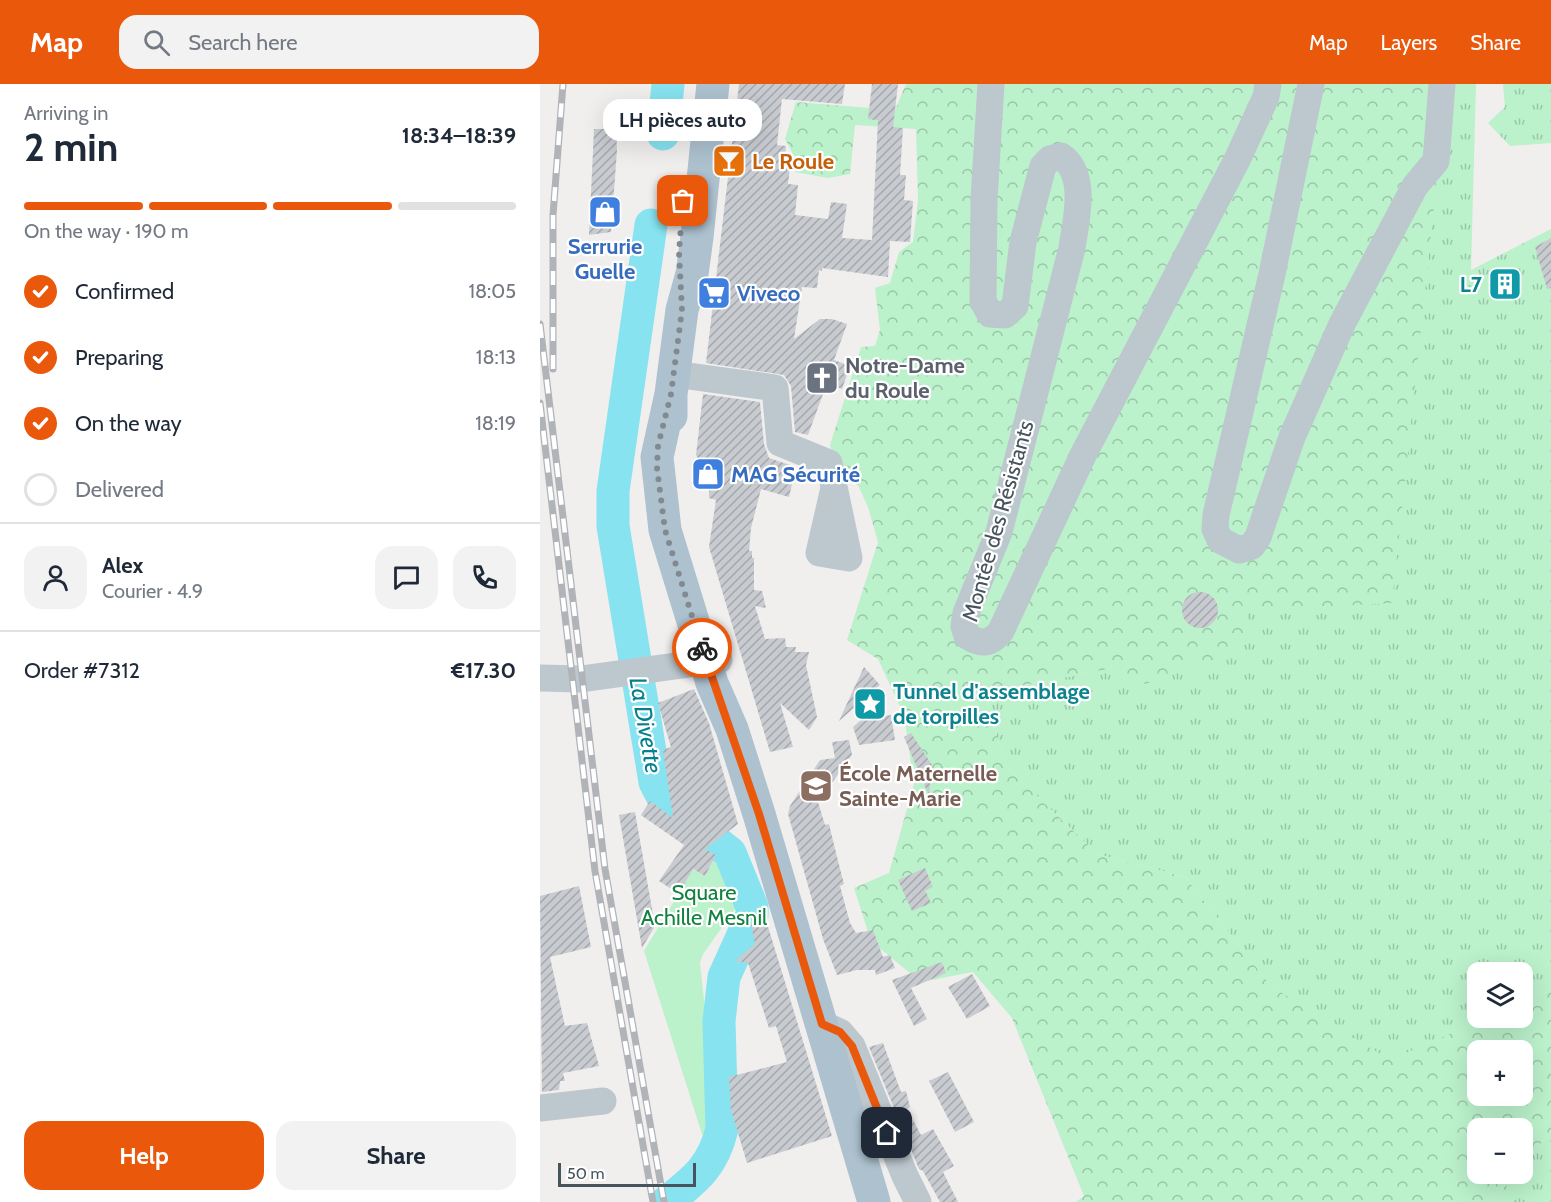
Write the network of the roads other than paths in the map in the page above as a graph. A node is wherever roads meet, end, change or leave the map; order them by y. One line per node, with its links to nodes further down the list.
1 (697, 84): 7 (main road)
2 (713, 84): 7 (main road)
3 (991, 84): 4 (street, Montée des Résistants)
4 (1268, 84)
5 (1311, 84): 6 (street)
6 (1442, 84)
7 (682, 310): 8 (main road)
8 (673, 384): 9 (street); 10 (main road)
9 (834, 488)
10 (712, 661): 11 (street); 12 (main road)
11 (540, 678)
12 (822, 1024): 15 (main road); 16 (street)
13 (603, 1101): 14 (street)
14 (540, 1108)
15 (874, 1202)
16 (918, 1202)

